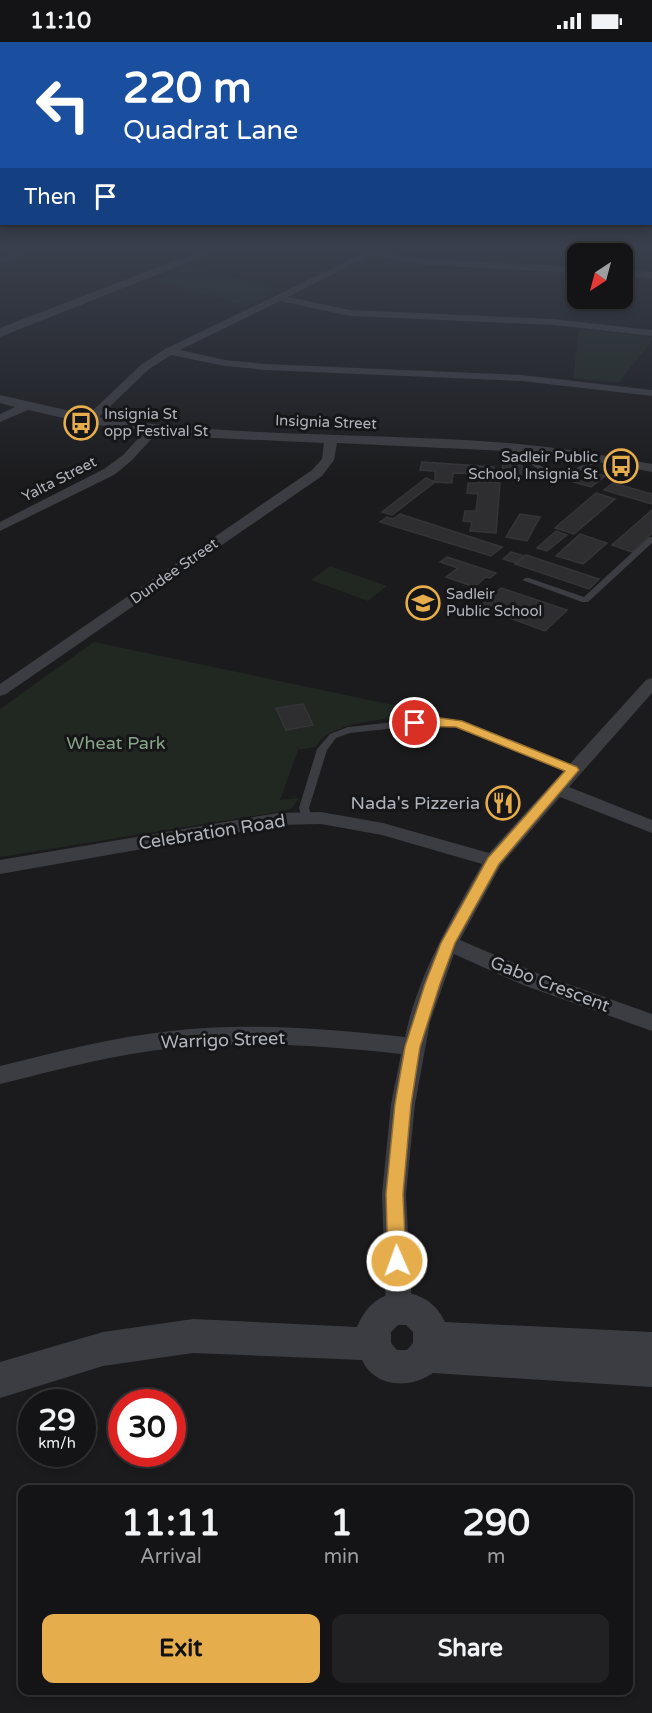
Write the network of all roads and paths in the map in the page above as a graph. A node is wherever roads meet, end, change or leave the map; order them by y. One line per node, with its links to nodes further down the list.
1 (18, 326): 4 (street)
2 (220, 326): 6 (street)
3 (589, 326): 5 (street)
4 (0, 333)
5 (652, 333)
6 (169, 351): 7 (street); 11 (street)
7 (652, 393)
8 (0, 399): 9 (street, Insignia Street)
9 (27, 406): 10 (street); 11 (street, Insignia Street)
10 (0, 418)
11 (90, 420): 12 (street, Insignia Street)
12 (154, 429): 13 (street, Insignia Street); 17 (street, Yalta Street)
13 (331, 439): 14 (street, Insignia Street); 21 (street, Dundee Street)
14 (530, 449): 15 (street, Insignia Street); 15 (lane)
15 (597, 458): 16 (street, Insignia Street)
16 (652, 468)
17 (0, 527)
18 (652, 539): 19 (lane)
19 (526, 580)
20 (652, 683): 22 (street)
21 (0, 691)
22 (573, 770): 23 (street); 24 (lane)
23 (556, 789): 25 (street); 26 (street)
24 (307, 818): 26 (street, Celebration Road); 27 (street, Celebration Road)
25 (652, 827)
26 (493, 861): 28 (street)
27 (0, 867)
28 (448, 943): 29 (street, Gabo Crescent); 30 (street)
29 (652, 1023)
30 (413, 1047): 31 (street, Warrigo Street); 32 (street)
31 (0, 1075)
32 (399, 1309): 33 (street); 34 (street)
33 (372, 1344): 34 (street); 37 (street)
34 (430, 1347): 35 (street); 36 (street)
35 (652, 1349)
36 (652, 1370)
37 (0, 1380)

